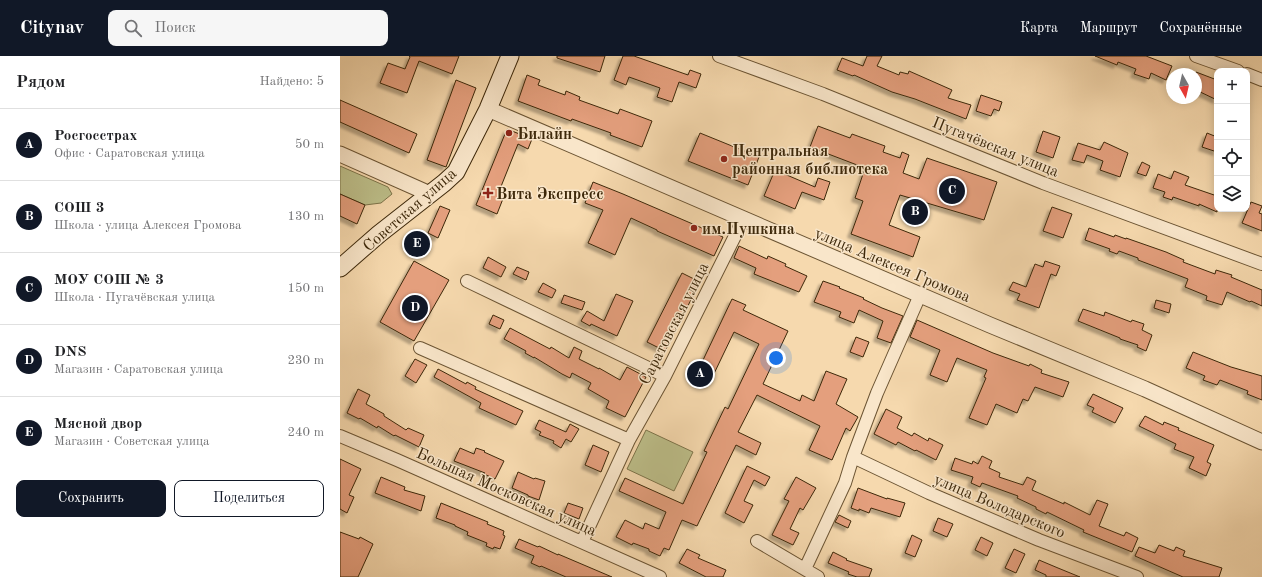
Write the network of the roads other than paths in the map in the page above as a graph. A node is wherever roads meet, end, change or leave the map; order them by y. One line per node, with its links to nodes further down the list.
1 (510, 56): 7 (main road, Советская улица)
2 (719, 56): 11 (street, Пугачёвская улица)
3 (1196, 56): 4 (street)
4 (1230, 68)
5 (1250, 75): 6 (street)
6 (1262, 80)
7 (488, 109): 9 (main road, Советская улица); 10 (street, улица Алексея Громова)
8 (340, 154): 9 (street)
9 (430, 194): 12 (main road, Советская улица)
10 (744, 218): 14 (street, улица Алексея Громова); 16 (street, Саратовская улица)
11 (1262, 264)
12 (340, 268)
13 (467, 281): 16 (street)
14 (920, 295): 19 (street, улица Алексея Громова); 20 (street)
15 (420, 348): 18 (street)
16 (665, 376): 18 (street, Саратовская улица)
17 (340, 436): 22 (street, Большая Московская улица)
18 (629, 440): 22 (street, Саратовская улица)
19 (1262, 442)
20 (853, 457): 23 (street); 26 (street, улица Володарского)
21 (757, 541): 23 (street)
22 (582, 542): 24 (street, Большая Московская улица)
23 (805, 569): 25 (street)
24 (660, 577)
25 (818, 577)
26 (1137, 577)

